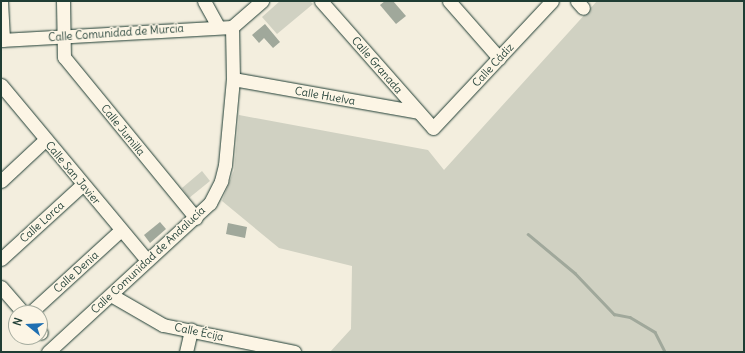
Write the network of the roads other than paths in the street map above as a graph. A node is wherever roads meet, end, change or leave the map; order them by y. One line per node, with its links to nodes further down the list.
1 (1, 1): 11 (street)
2 (63, 1): 10 (street, Calle Jumilla)
3 (204, 1): 8 (street)
4 (262, 1): 9 (street)
5 (321, 1): 15 (street, Calle Granada)
6 (449, 1): 12 (street)
7 (552, 1): 12 (street, Calle Cádiz)
8 (218, 26): 9 (street, Calle Comunidad de Murcia); 10 (street, Calle Comunidad de Murcia)
9 (232, 27): 13 (street, Calle Comunidad de Andalucía)
10 (64, 37): 11 (street, Calle Comunidad de Murcia); 20 (street, Calle Jumilla)
11 (2, 40)
12 (499, 58): 16 (street, Calle Cádiz)
13 (233, 79): 15 (street, Calle Huelva); 20 (street, Calle Comunidad de Andalucía)
14 (4, 93): 17 (street, Calle San Javier)
15 (418, 112): 16 (street, Calle Granada)
16 (433, 128)
17 (45, 140): 18 (street); 19 (street, Calle San Javier)
18 (1, 180)
19 (83, 184): 21 (street, Calle San Javier); 22 (street, Calle Lorca)
20 (196, 218): 23 (street, Calle Comunidad de Andalucía)
21 (121, 230): 23 (street, Calle San Javier); 27 (street, Calle Denia)
22 (1, 259)
23 (147, 260): 25 (street, Calle Comunidad de Andalucía)
24 (1, 287): 26 (street)
25 (111, 295): 28 (street, Calle Écija); 29 (street, Calle Comunidad de Andalucía)
26 (17, 305)
27 (39, 305)
28 (190, 330): 30 (street); 31 (street, Calle Écija)
29 (48, 352)
30 (186, 352)
31 (294, 352)

